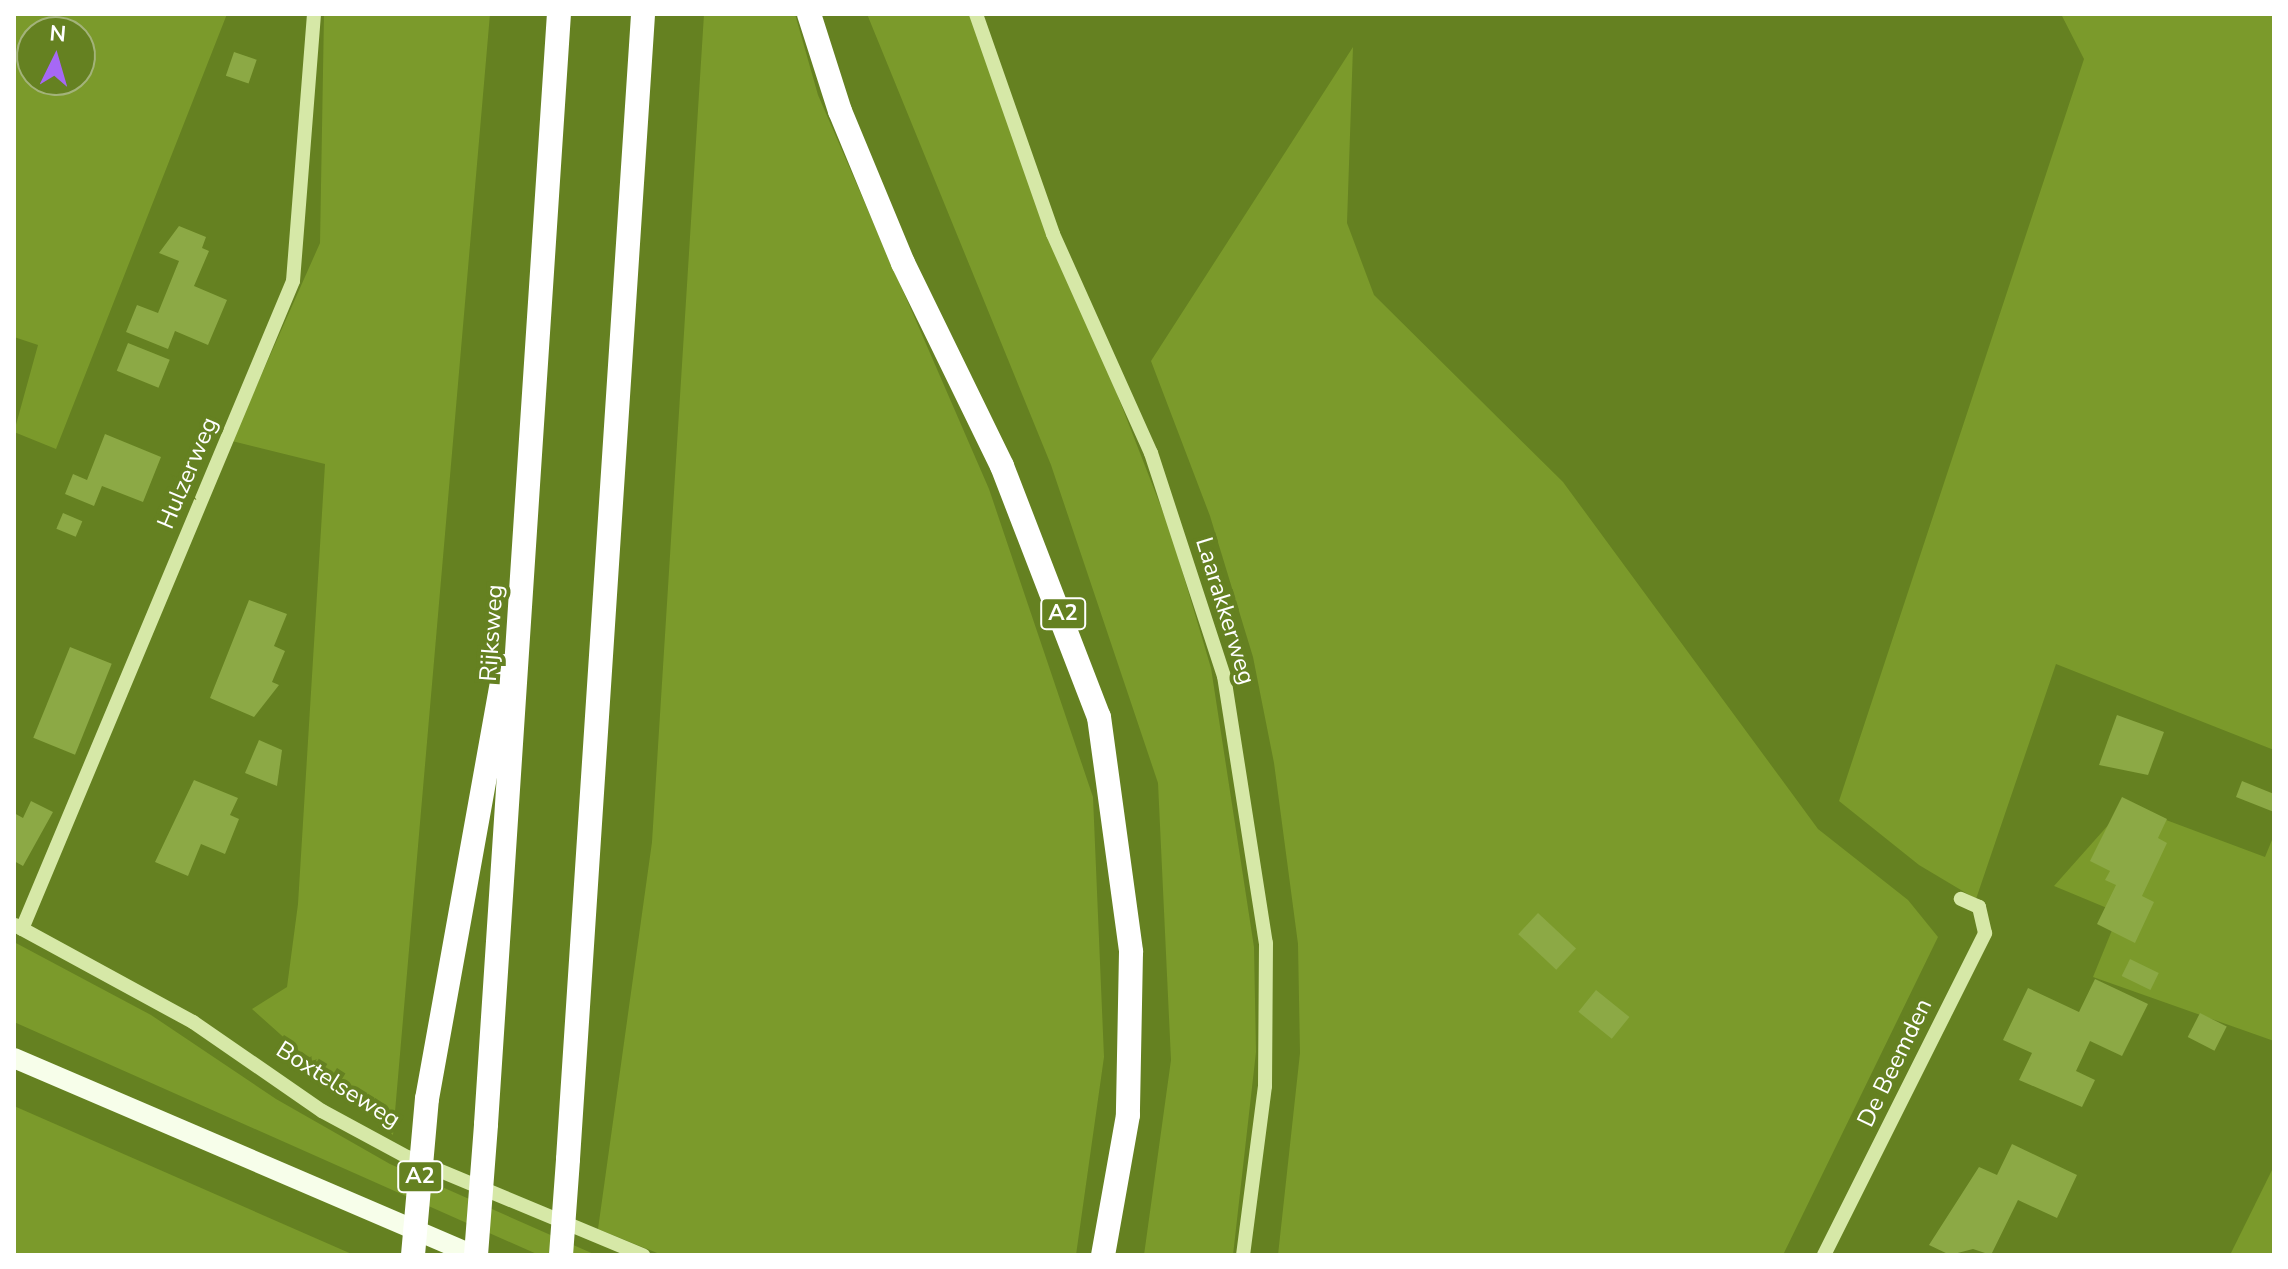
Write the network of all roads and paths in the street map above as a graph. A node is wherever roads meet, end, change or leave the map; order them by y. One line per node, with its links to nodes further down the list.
1 (559, 14): 6 (highway, Rijksweg / A2)
2 (643, 14): 12 (highway, bridge)
3 (809, 14): 14 (highway, A2)
4 (976, 14): 15 (street, Laarakkerweg)
5 (314, 15): 8 (street, Hulzerweg)
6 (526, 545): 10 (highway, A2, bridge); 11 (highway, Rijksweg / A2, bridge)
7 (1961, 899): 16 (street, De Beemden)
8 (18, 927): 13 (street, Boxtelseweg)
9 (14, 1058): 11 (main road)
10 (413, 1255)
11 (474, 1255)
12 (561, 1255)
13 (643, 1255)
14 (1103, 1255)
15 (1243, 1255)
16 (1824, 1255)

